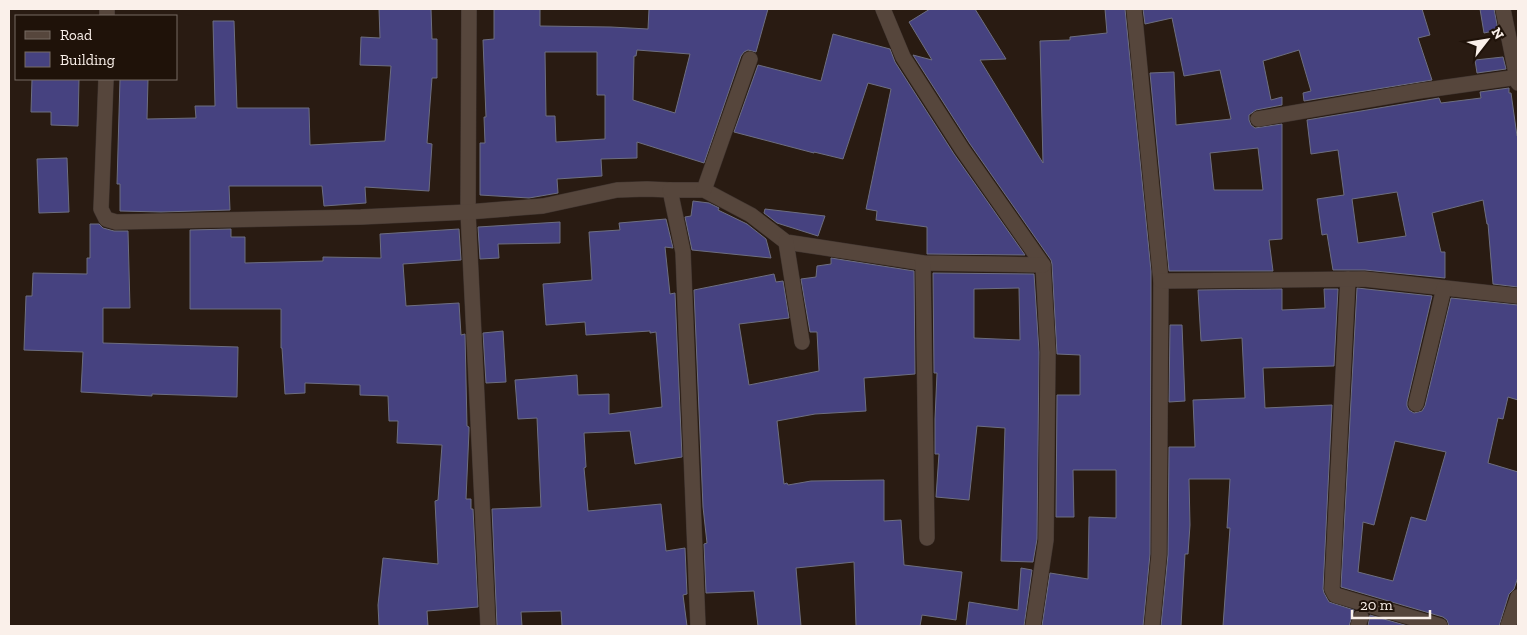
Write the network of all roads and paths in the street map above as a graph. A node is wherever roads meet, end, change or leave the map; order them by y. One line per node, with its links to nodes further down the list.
1 (469, 9): 11 (street)
2 (883, 9): 14 (street)
3 (1134, 9): 16 (street)
4 (1503, 9): 7 (street)
5 (750, 59): 10 (street)
6 (106, 80): 11 (street)
7 (1518, 80): 8 (street)
8 (1258, 120)
9 (670, 190): 10 (street); 11 (street); 24 (street)
10 (704, 190): 12 (street)
11 (468, 212): 23 (street)
12 (786, 242): 13 (street); 19 (street)
13 (923, 263): 14 (street); 21 (street)
14 (1042, 265): 25 (street)
15 (1348, 279): 16 (street); 17 (street); 27 (street)
16 (1161, 281): 26 (street)
17 (1444, 288): 18 (street); 20 (street)
18 (1518, 296)
19 (802, 342)
20 (1416, 404)
21 (927, 538)
22 (1518, 598): 28 (street)
23 (488, 626)
24 (698, 626)
25 (1034, 626)
26 (1152, 626)
27 (1440, 626)
28 (1508, 626)

